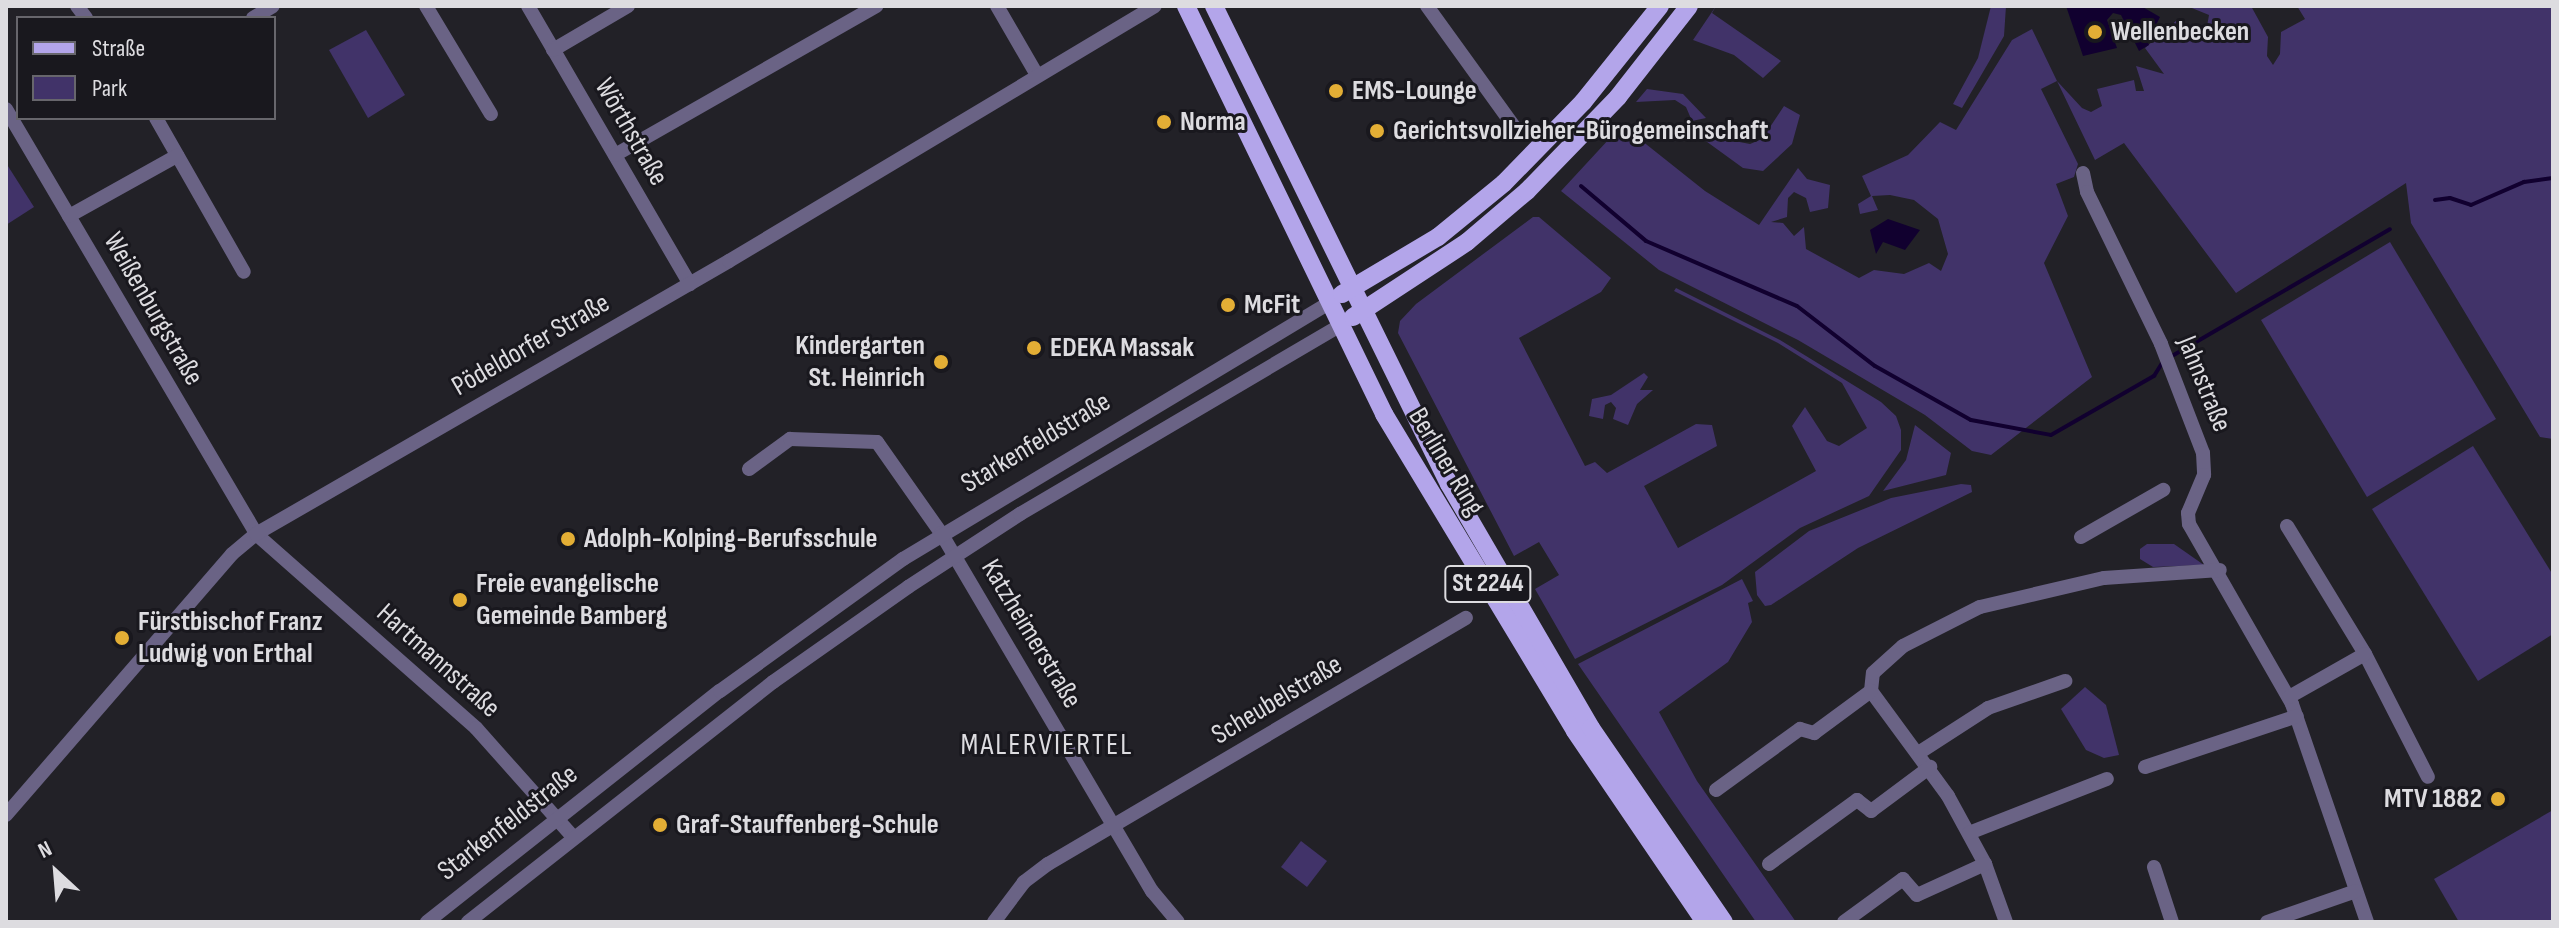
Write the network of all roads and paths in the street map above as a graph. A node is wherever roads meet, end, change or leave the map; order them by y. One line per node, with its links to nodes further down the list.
1 (426, 6): 15 (street)
2 (528, 6): 12 (street, Wörthstraße)
3 (628, 6): 12 (street)
4 (876, 6): 18 (street)
5 (997, 6): 13 (street)
6 (1155, 6): 13 (street, Pödeldorfer Straße)
7 (1186, 6): 25 (main road, Berliner Ring / St 2244)
8 (1214, 6): 24 (main road, Berliner Ring / St 2244)
9 (1427, 6): 17 (street)
10 (1660, 6): 24 (main road, Starkenfeldstraße)
11 (1689, 6): 26 (main road, Starkenfeldstraße)
12 (553, 50): 18 (street, Wörthstraße)
13 (1037, 75): 23 (street, Pödeldorfer Straße)
14 (6, 109): 21 (street, Weißenburgstraße)
15 (491, 114)
16 (157, 120): 19 (street)
17 (1515, 128)
18 (615, 155): 23 (street, Wörthstraße)
19 (177, 156): 21 (street); 22 (street)
20 (2083, 173): 35 (street, Jahnstraße)
21 (69, 216): 32 (street, Weißenburgstraße)
22 (244, 272)
23 (690, 284): 32 (street, Pödeldorfer Straße)
24 (1352, 289): 25 (main road, Starkenfeldstraße); 26 (main road, Berliner Ring / St 2244)
25 (1330, 302): 27 (main road, Berliner Ring / St 2244); 31 (street, Starkenfeldstraße)
26 (1363, 312): 27 (main road, Starkenfeldstraße); 62 (main road, Berliner Ring / St 2244)
27 (1341, 325): 34 (street, Starkenfeldstraße); 61 (main road, Berliner Ring / St 2244)
28 (749, 469): 31 (street, Katzheimerstraße)
29 (2163, 490): 33 (street)
30 (2287, 526): 37 (street)
31 (941, 533): 34 (street, Katzheimerstraße); 49 (street, Starkenfeldstraße)
32 (256, 534): 48 (street, Pödeldorfer Straße); 49 (street, Hartmannstraße)
33 (2081, 537)
34 (954, 556): 50 (street, Katzheimerstraße); 52 (street, Starkenfeldstraße)
35 (2220, 570): 39 (street); 40 (street, Jahnstraße)
36 (1466, 618): 50 (street, Scheubelstraße)
37 (2365, 654): 40 (street); 45 (street)
38 (2065, 681): 42 (street)
39 (1871, 691): 42 (street); 47 (street)
40 (2289, 697): 41 (street, Jahnstraße)
41 (2297, 716): 44 (street); 56 (street, Jahnstraße)
42 (1920, 752): 43 (street)
43 (1930, 767): 51 (street); 53 (street)
44 (2145, 767)
45 (2428, 777)
46 (2107, 779): 51 (street)
47 (1716, 790)
48 (6, 815)
49 (558, 820): 52 (street, Hartmannstraße); 57 (street, Starkenfeldstraße)
50 (1115, 827): 59 (street, Scheubelstraße); 60 (street, Katzheimerstraße)
51 (1969, 833): 54 (street)
52 (574, 838): 58 (street, Starkenfeldstraße)
53 (1769, 864)
54 (1985, 864): 63 (street); 64 (street)
55 (2154, 867): 65 (street)
56 (2356, 891): 66 (street); 67 (street, Jahnstraße)
57 (427, 922)
58 (468, 922)
59 (994, 922)
60 (1178, 922)
61 (1705, 922)
62 (1724, 922)
63 (1844, 922)
64 (2006, 922)
65 (2172, 922)
66 (2267, 922)
67 (2367, 922)

